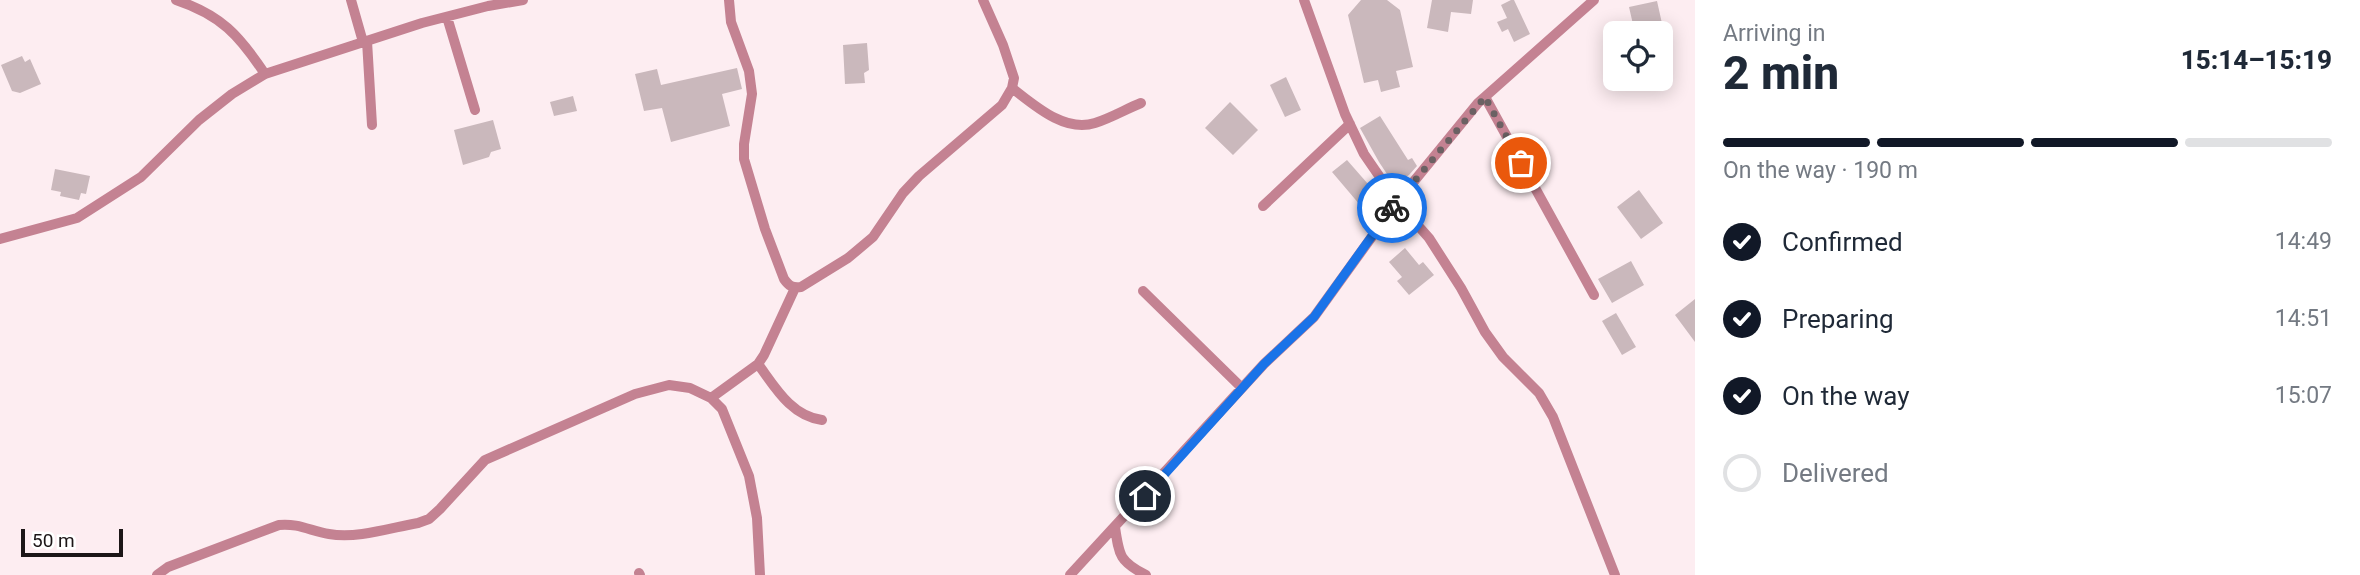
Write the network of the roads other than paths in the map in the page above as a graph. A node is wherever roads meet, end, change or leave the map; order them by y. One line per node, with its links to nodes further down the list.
1 (176, 0): 10 (street)
2 (351, 0): 9 (street)
3 (523, 0): 8 (street)
4 (729, 0): 20 (street)
5 (983, 0): 11 (street)
6 (1304, 0): 15 (street)
7 (1594, 0): 12 (street)
8 (447, 17): 9 (street); 14 (street)
9 (365, 41): 10 (street); 16 (street)
10 (265, 74): 19 (street)
11 (1012, 88): 13 (street); 20 (street)
12 (1485, 97): 17 (street); 22 (street)
13 (1141, 103)
14 (475, 110)
15 (1350, 124): 17 (street); 18 (street)
16 (372, 125)
17 (1397, 202): 24 (street); 32 (street)
18 (1263, 206)
19 (0, 239)
20 (795, 288): 23 (street)
21 (1143, 290): 24 (street)
22 (1594, 295)
23 (758, 364): 25 (street); 26 (street)
24 (1242, 388): 27 (street)
25 (711, 398): 28 (street); 29 (street)
26 (822, 419)
27 (1115, 527): 30 (street); 31 (street)
28 (157, 575)
29 (760, 575)
30 (1070, 575)
31 (1146, 575)
32 (1615, 575)

